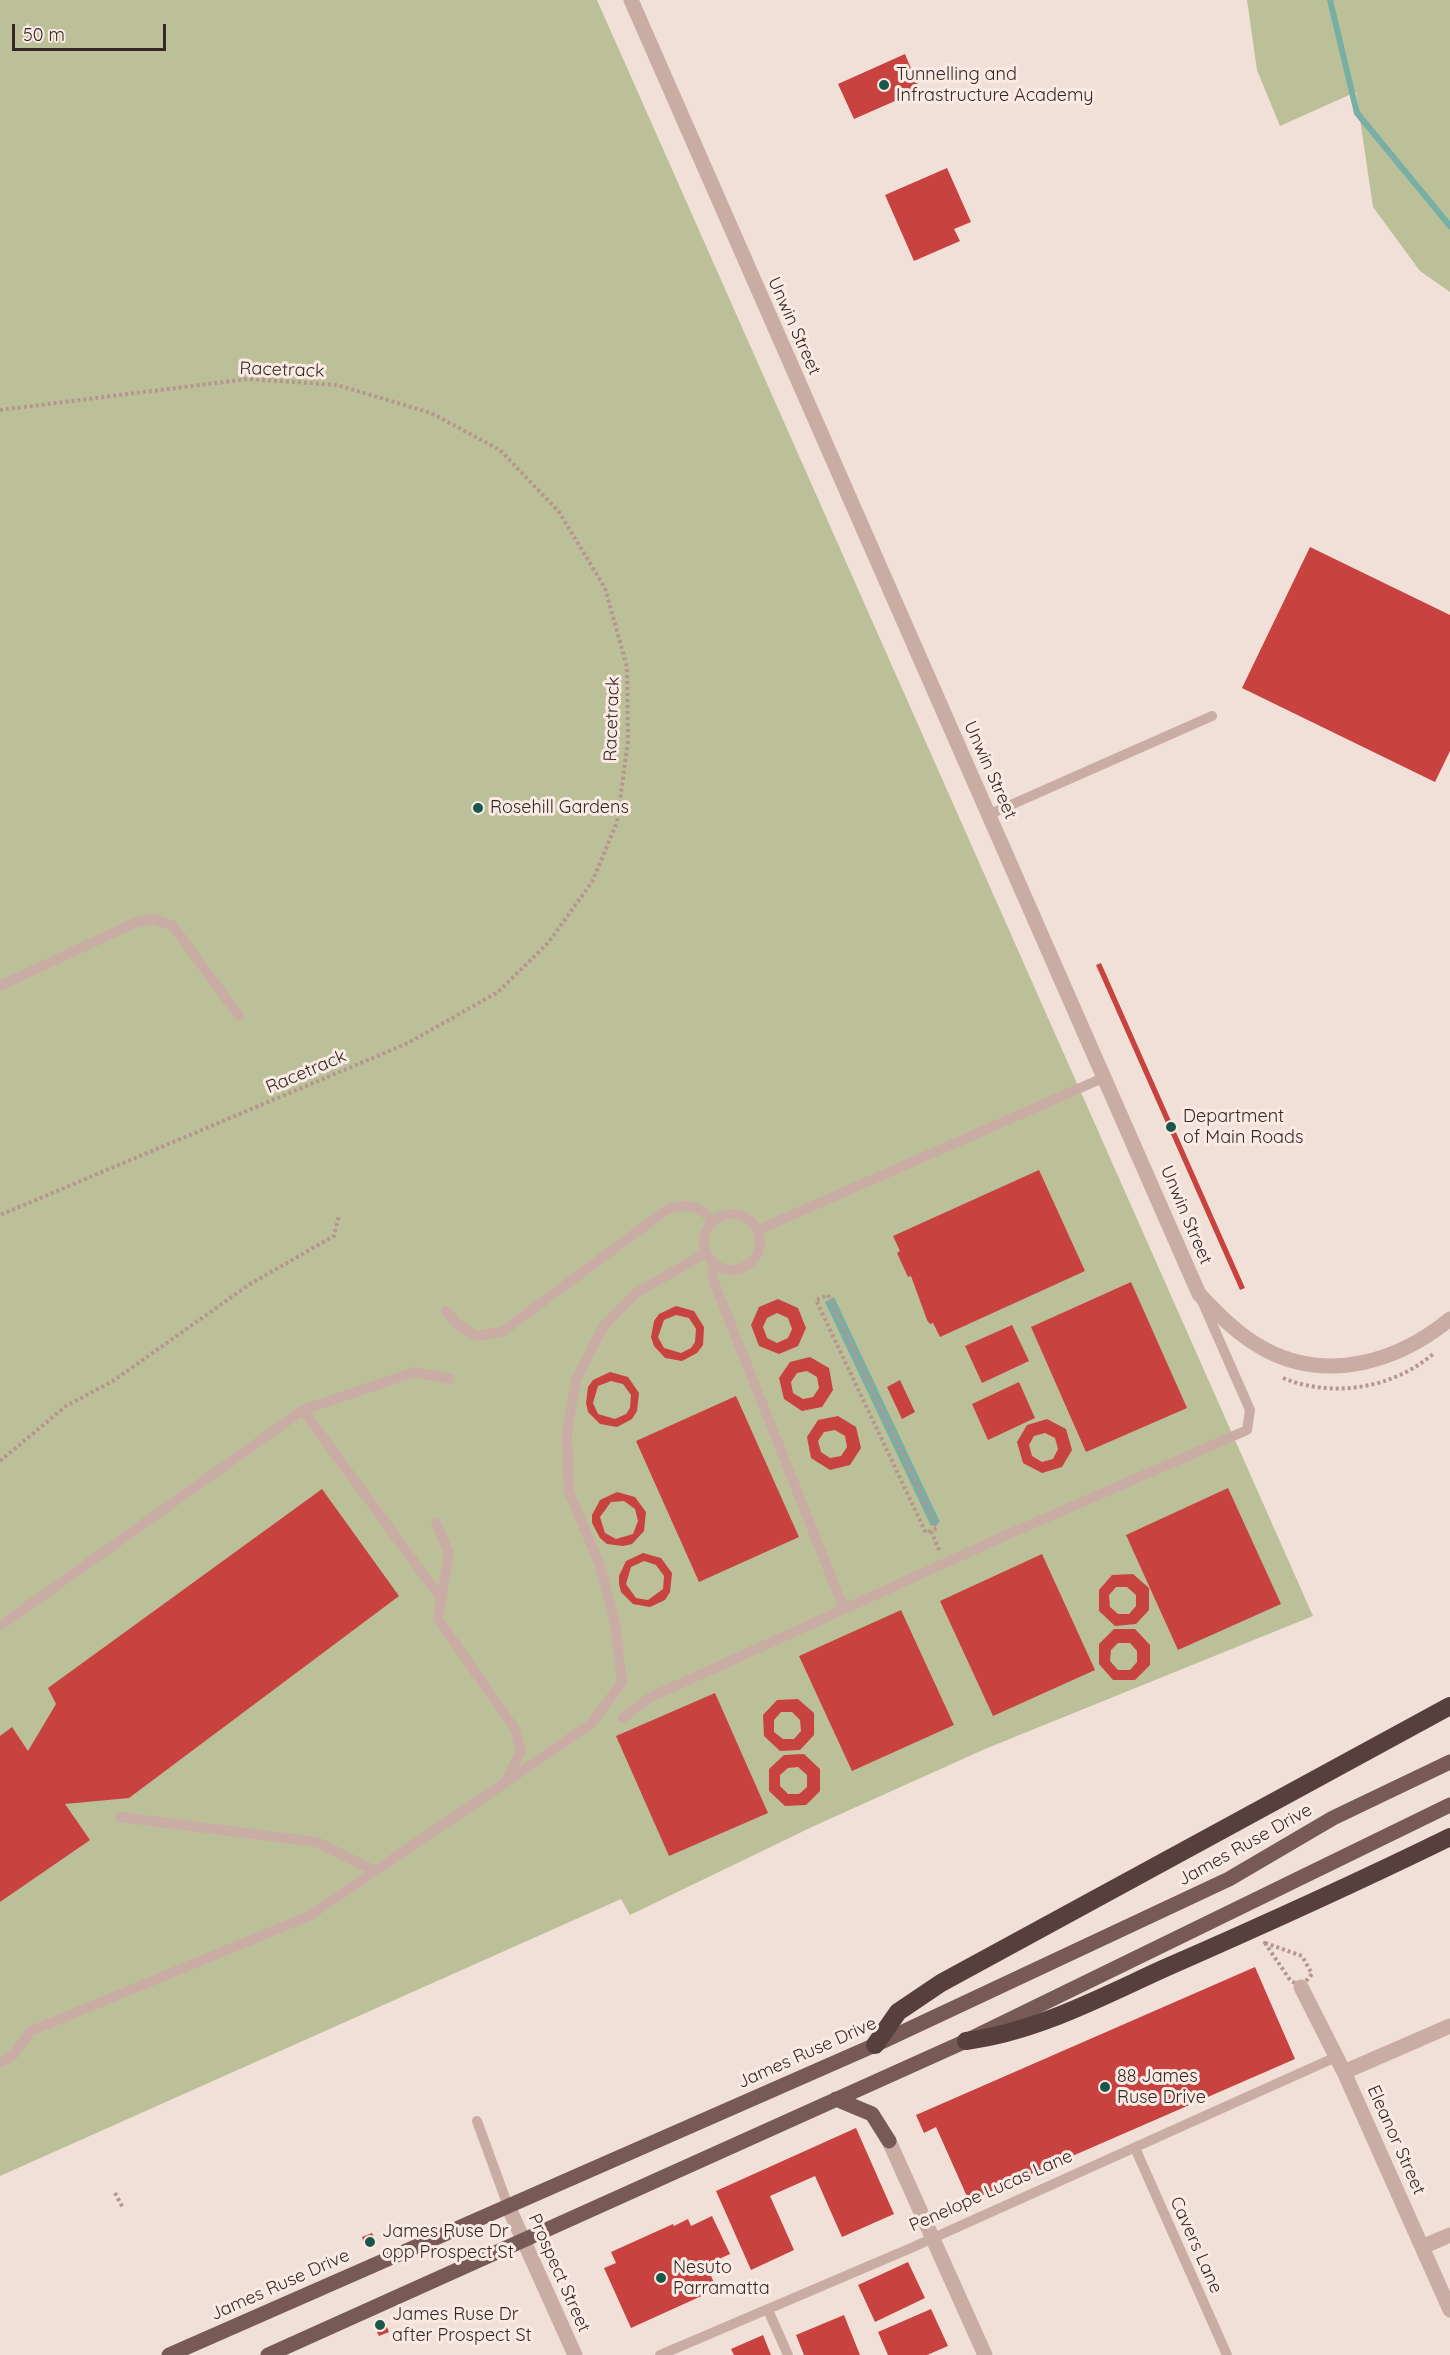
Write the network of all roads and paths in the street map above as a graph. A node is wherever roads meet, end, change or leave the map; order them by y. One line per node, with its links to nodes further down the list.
1 (631, 0): 4 (street, Unwin Street)
2 (0, 410): 8 (path, Racetrack)
3 (1212, 717): 4 (lane)
4 (988, 815): 7 (street, Unwin Street)
5 (0, 986): 6 (lane)
6 (238, 1016)
7 (1105, 1077): 11 (lane); 14 (street, Unwin Street)
8 (0, 1215)
9 (339, 1215): 19 (path)
10 (713, 1221): 11 (lane); 12 (lane); 15 (lane)
11 (758, 1230): 13 (lane)
12 (706, 1253): 13 (lane); 28 (lane)
13 (715, 1263): 23 (lane)
14 (1199, 1294): 16 (street, Unwin Street); 23 (lane)
15 (446, 1311)
16 (1450, 1319)
17 (450, 1379): 18 (lane)
18 (303, 1410): 22 (lane); 24 (lane)
19 (0, 1461)
20 (436, 1523): 22 (lane)
21 (935, 1524): 21 (path)
22 (442, 1600): 28 (lane)
23 (844, 1609): 26 (lane)
24 (0, 1626)
25 (1450, 1706): 36 (highway)
26 (623, 1718)
27 (1450, 1762): 36 (main road, James Ruse Drive)
28 (507, 1780): 32 (lane)
29 (1450, 1805): 35 (main road)
30 (120, 1817): 32 (lane)
31 (1450, 1838): 35 (highway)
32 (375, 1871): 38 (lane)
33 (1301, 1987): 33 (path); 37 (street, Eleanor Street)
34 (1450, 2026): 39 (street)
35 (966, 2041): 40 (main road)
36 (874, 2045): 45 (main road, James Ruse Drive)
37 (1336, 2057): 39 (street, Eleanor Street); 43 (lane, Penelope Lucas Lane)
38 (0, 2063)
39 (1344, 2072): 50 (street, Eleanor Street)
40 (836, 2099): 42 (main road); 49 (main road)
41 (477, 2121): 45 (lane)
42 (889, 2141): 48 (street)
43 (1136, 2148): 48 (lane, Penelope Lucas Lane); 59 (lane, Cavers Lane)
44 (116, 2193): 46 (path)
45 (508, 2206): 49 (street, Prospect Street); 53 (main road, James Ruse Drive)
46 (123, 2208)
47 (1450, 2235): 50 (street)
48 (932, 2238): 51 (lane, Penelope Lucas Lane); 58 (street)
49 (524, 2241): 54 (main road); 55 (street, Prospect Street)
50 (1422, 2247): 52 (street, Eleanor Street)
51 (768, 2310): 56 (lane, Penelope Lucas Lane); 57 (lane)
52 (1450, 2310)
53 (169, 2355)
54 (268, 2355)
55 (575, 2355)
56 (660, 2355)
57 (788, 2355)
58 (985, 2355)
59 (1227, 2355)

